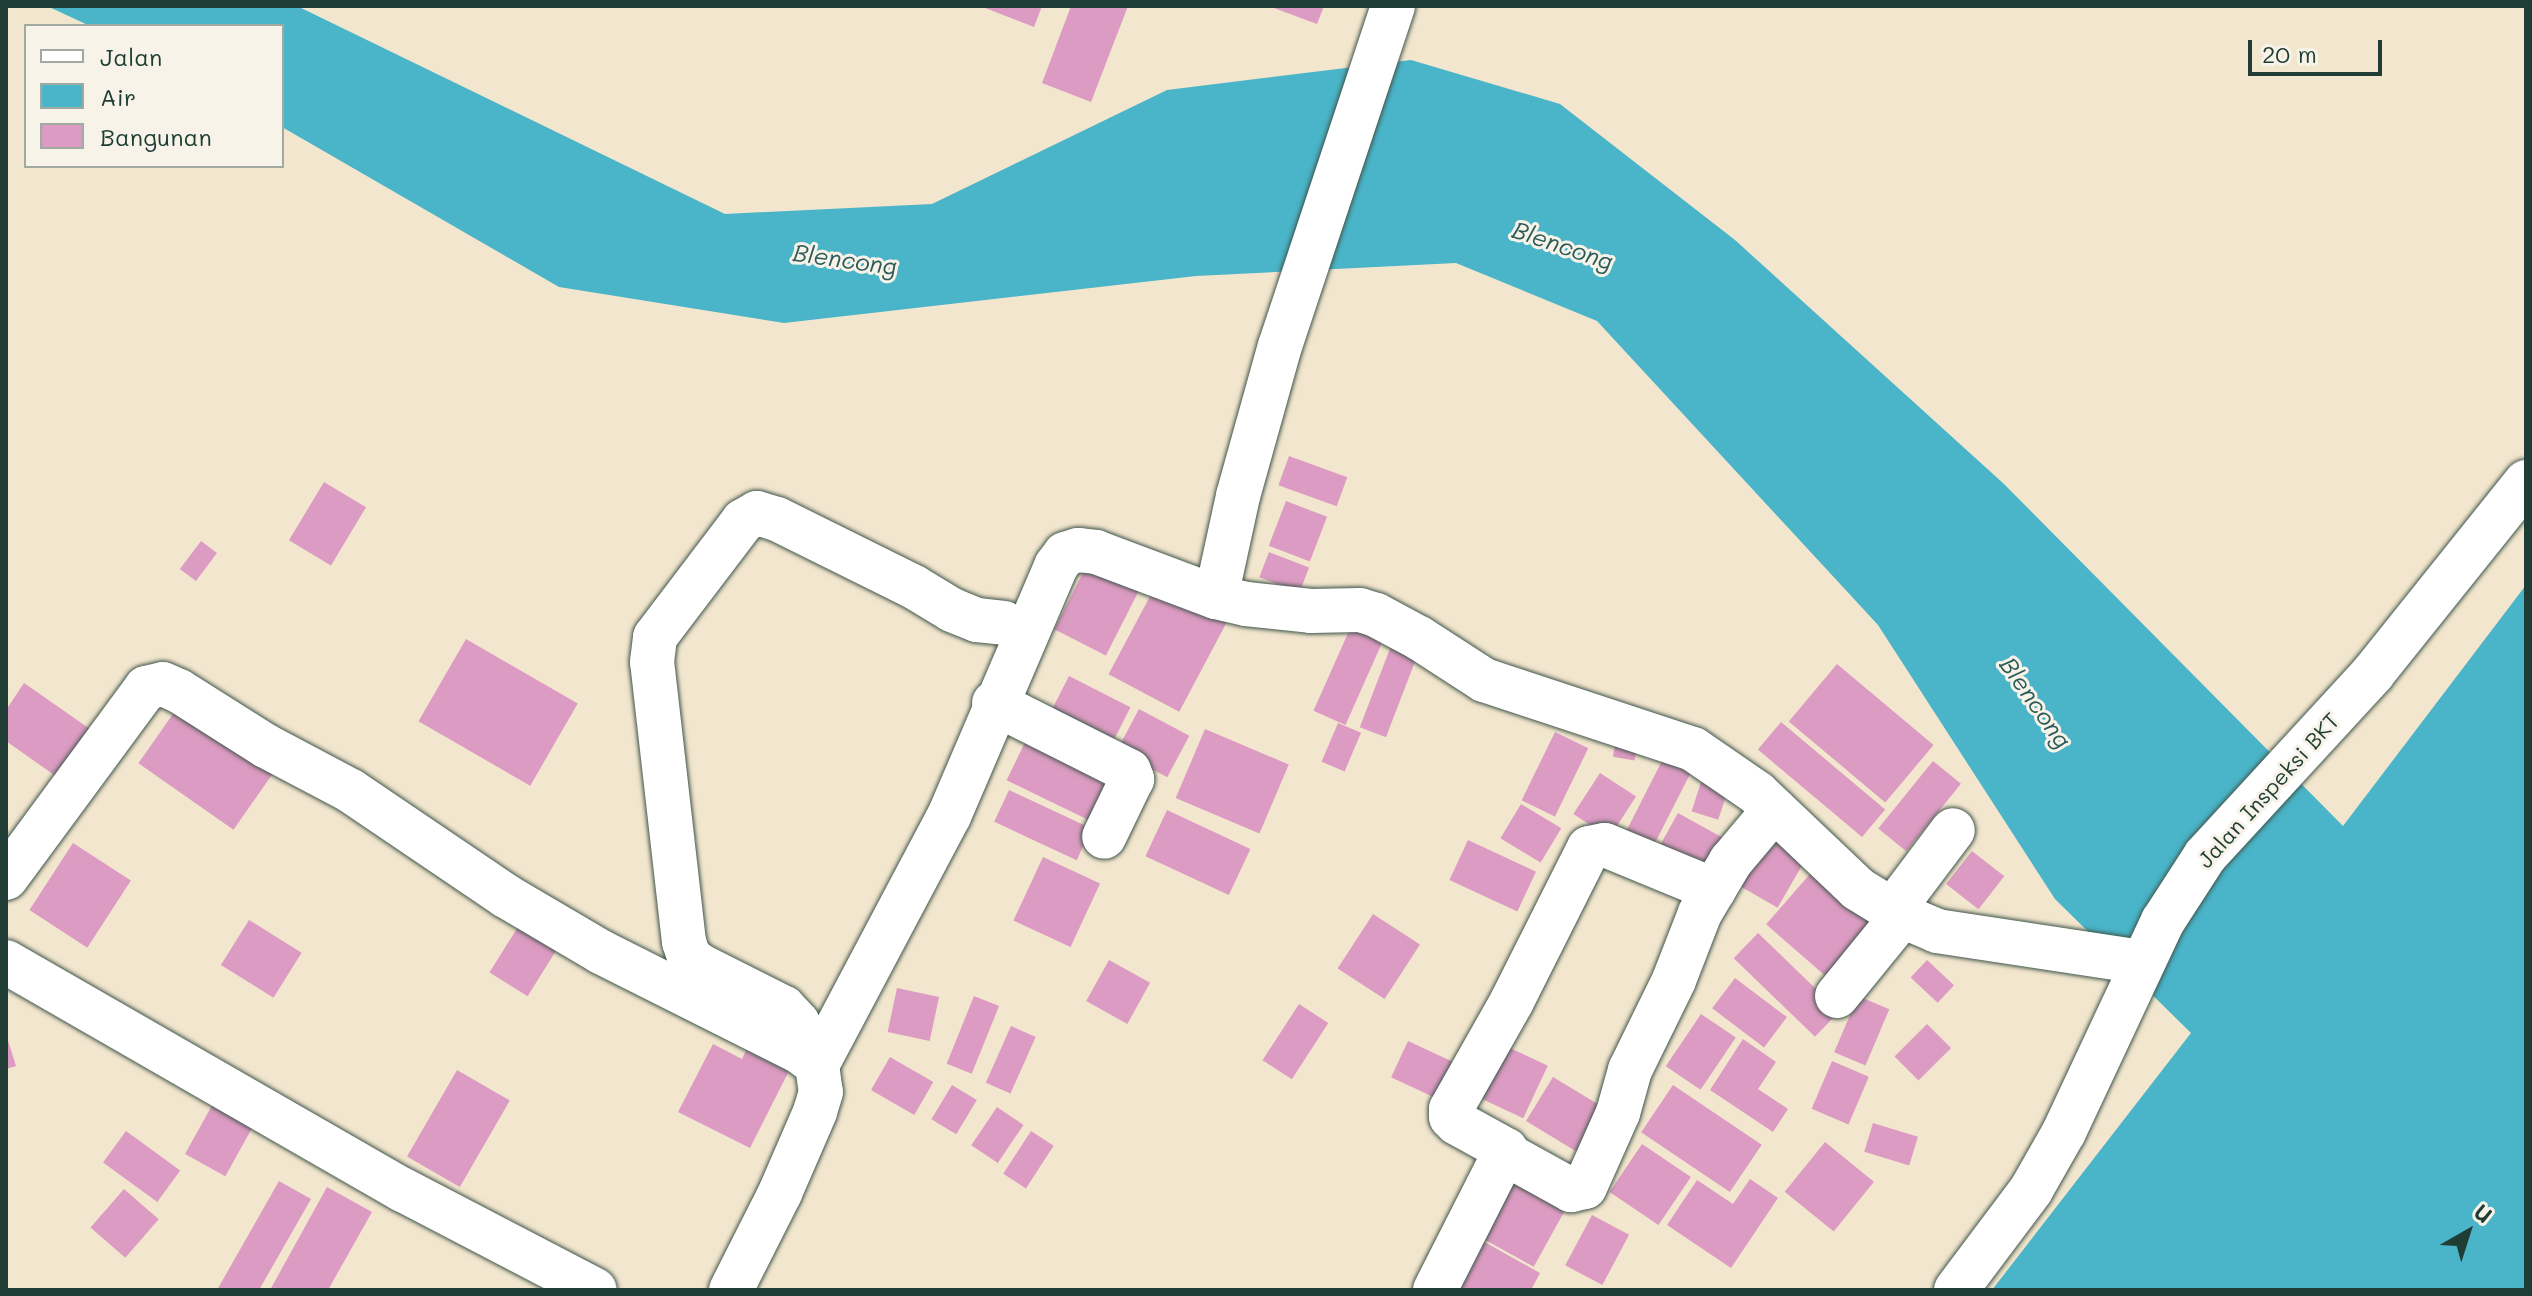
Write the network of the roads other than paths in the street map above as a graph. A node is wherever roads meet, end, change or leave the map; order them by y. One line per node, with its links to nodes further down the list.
1 (1393, 6): 3 (street)
2 (2526, 482): 13 (street, Jalan Inspeksi BKT)
3 (1216, 597): 5 (street); 6 (street)
4 (1004, 623): 15 (street)
5 (994, 703): 8 (street); 15 (street)
6 (1774, 810): 10 (street); 11 (street)
7 (1953, 830): 11 (street)
8 (1104, 837)
9 (6, 878): 15 (street)
10 (1714, 890): 16 (street); 16 (street)
11 (1897, 914): 13 (street); 14 (street)
12 (6, 962): 17 (street)
13 (2143, 962): 20 (street, Jalan Inspeksi BKT)
14 (1837, 996)
15 (809, 1059): 18 (street)
16 (1504, 1153): 19 (street)
17 (595, 1290)
18 (731, 1290)
19 (1435, 1290)
20 (1956, 1290)

